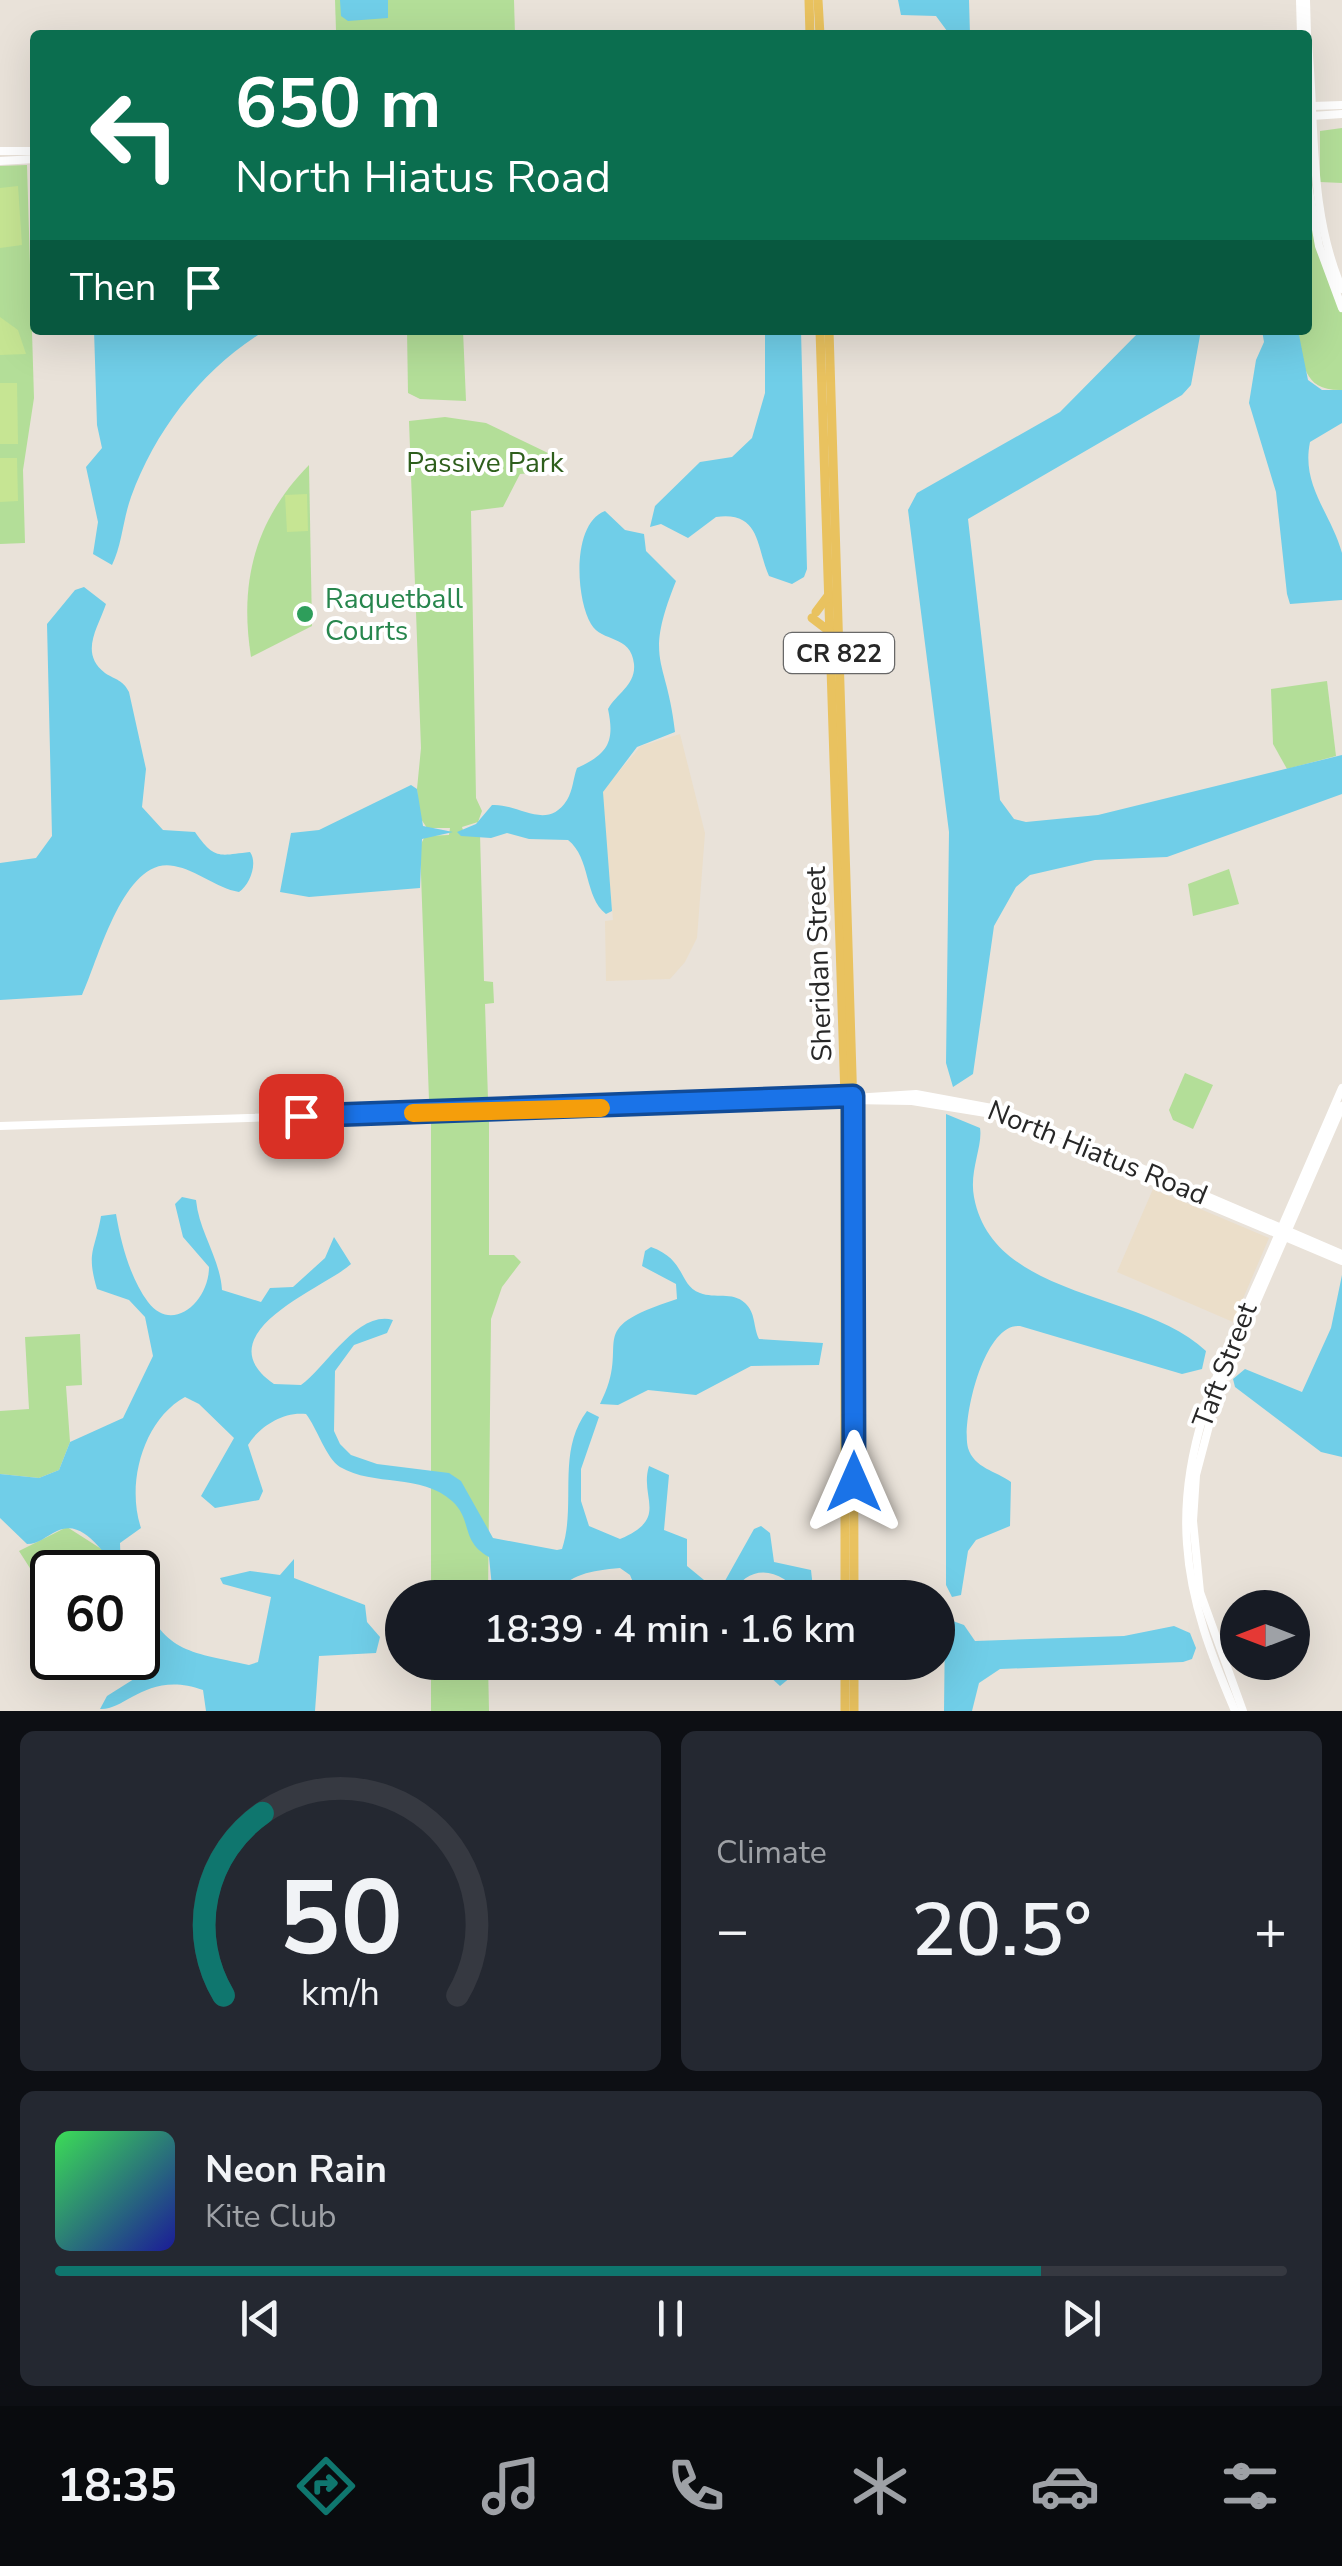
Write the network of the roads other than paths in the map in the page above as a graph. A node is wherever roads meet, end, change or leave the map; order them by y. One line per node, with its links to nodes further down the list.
1 (809, 0): 4 (main road)
2 (818, 0): 5 (main road)
3 (1303, 0): 6 (street)
4 (810, 30)
5 (820, 30)
6 (1304, 30)
7 (1342, 105): 8 (street)
8 (1312, 111)
9 (1312, 111): 10 (street)
10 (1342, 114)
11 (1312, 133): 17 (street)
12 (30, 150): 13 (street)
13 (0, 151)
14 (30, 159): 15 (street)
15 (0, 161)
16 (1312, 207): 18 (street)
17 (1342, 288)
18 (1342, 308)
19 (820, 335): 21 (main road, Sheridan Street / CR 822)
20 (829, 335): 23 (main road, Sheridan Street / CR 822)
21 (828, 593): 22 (main road, Sheridan Street / CR 822); 22 (main road)
22 (830, 632): 23 (main road, Sheridan Street / CR 822)
23 (840, 785): 25 (main road, Sheridan Street / CR 822)
24 (1342, 1088): 28 (street, Taft Street)
25 (850, 1098): 27 (street, North Hiatus Road); 29 (street, North Hiatus Road); 32 (main road, Sheridan Street / CR 822); 33 (main road, Sheridan Street / CR 822)
26 (1342, 1106): 28 (street, Taft Street)
27 (0, 1126)
28 (1326, 1135): 29 (street, Taft Street)
29 (1282, 1233): 30 (street, North Hiatus Road); 31 (street, Taft Street)
30 (1342, 1258)
31 (1190, 1502): 38 (street, Taft Street); 39 (street, Taft Street)
32 (845, 1580)
33 (854, 1580)
34 (845, 1680): 36 (main road)
35 (854, 1680): 37 (main road)
36 (845, 1711)
37 (854, 1711)
38 (1235, 1711)
39 (1243, 1711)

